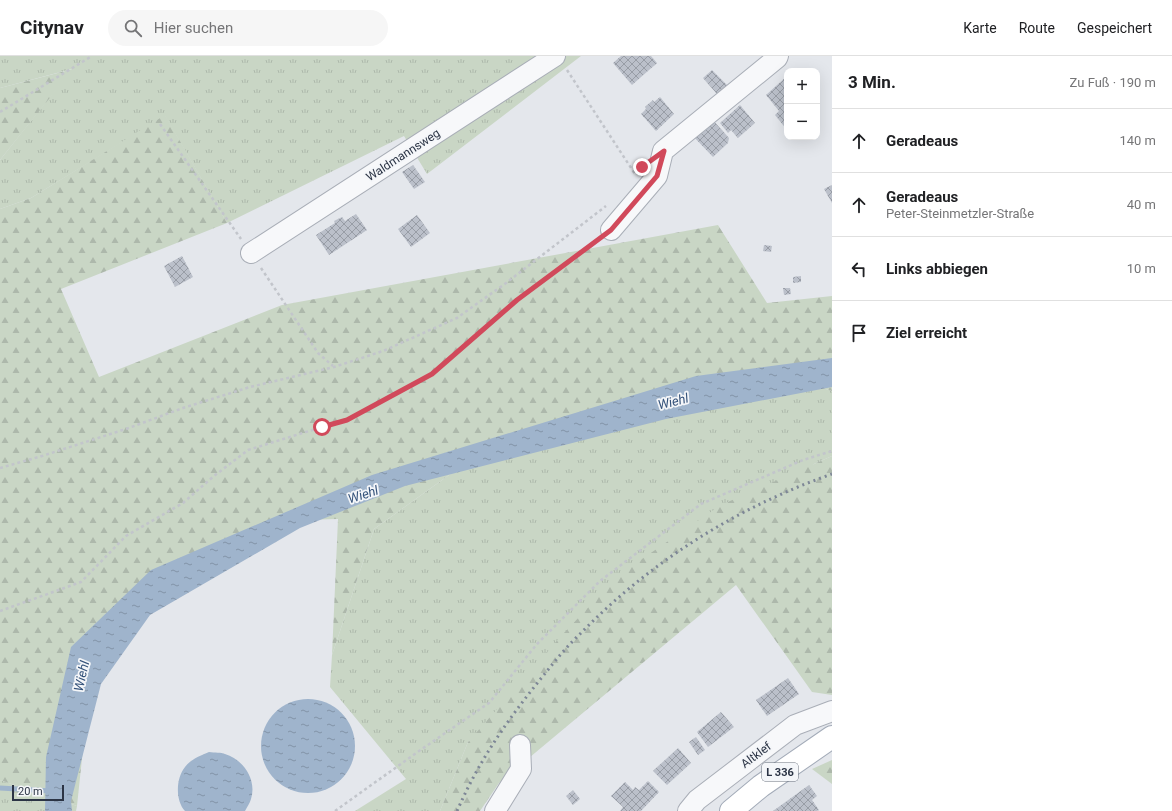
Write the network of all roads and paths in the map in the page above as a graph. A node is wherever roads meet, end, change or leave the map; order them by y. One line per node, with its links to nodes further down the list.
1 (92, 56): 4 (path)
2 (778, 56): 7 (street)
3 (561, 63): 5 (path); 8 (street, Waldmannsweg)
4 (0, 112)
5 (639, 171)
6 (610, 203): 10 (path)
7 (611, 230): 11 (path)
8 (251, 253)
9 (832, 451): 15 (path)
10 (0, 468)
11 (0, 611)
12 (832, 711): 17 (street, Altklef)
13 (832, 737): 18 (main road, L 336)
14 (520, 745): 16 (street)
15 (335, 811)
16 (495, 811)
17 (688, 811)
18 (731, 811)

